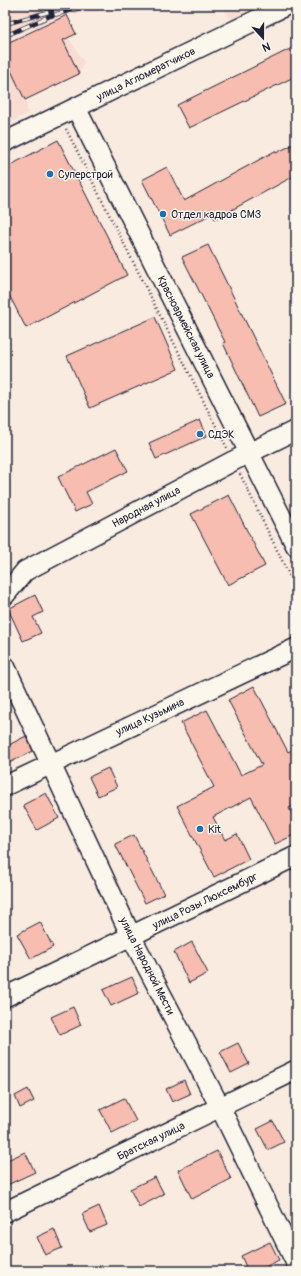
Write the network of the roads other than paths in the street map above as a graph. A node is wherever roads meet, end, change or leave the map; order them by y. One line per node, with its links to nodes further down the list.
1 (287, 5): 2 (street, улица Агломератчиков)
2 (68, 112): 3 (street, улица Агломератчиков); 5 (street, Красноармейская улица)
3 (5, 142)
4 (296, 430): 5 (street, Народная улица)
5 (242, 457): 6 (street, Красноармейская улица); 7 (street, Народная улица)
6 (296, 546)
7 (5, 595)
8 (296, 648): 10 (street, улица Кузьмина)
9 (5, 666): 10 (street, улица Народной Мести)
10 (51, 764): 11 (street, улица Кузьмина); 13 (street, улица Народной Мести)
11 (5, 786)
12 (296, 856): 13 (street, улица Розы Люксембург)
13 (131, 936): 14 (street, улица Розы Люксембург); 16 (street, улица Народной Мести)
14 (5, 997)
15 (296, 1070): 16 (street, Братская улица)
16 (220, 1108): 17 (street, Братская улица); 18 (street, улица Народной Мести)
17 (5, 1212)
18 (296, 1263)

